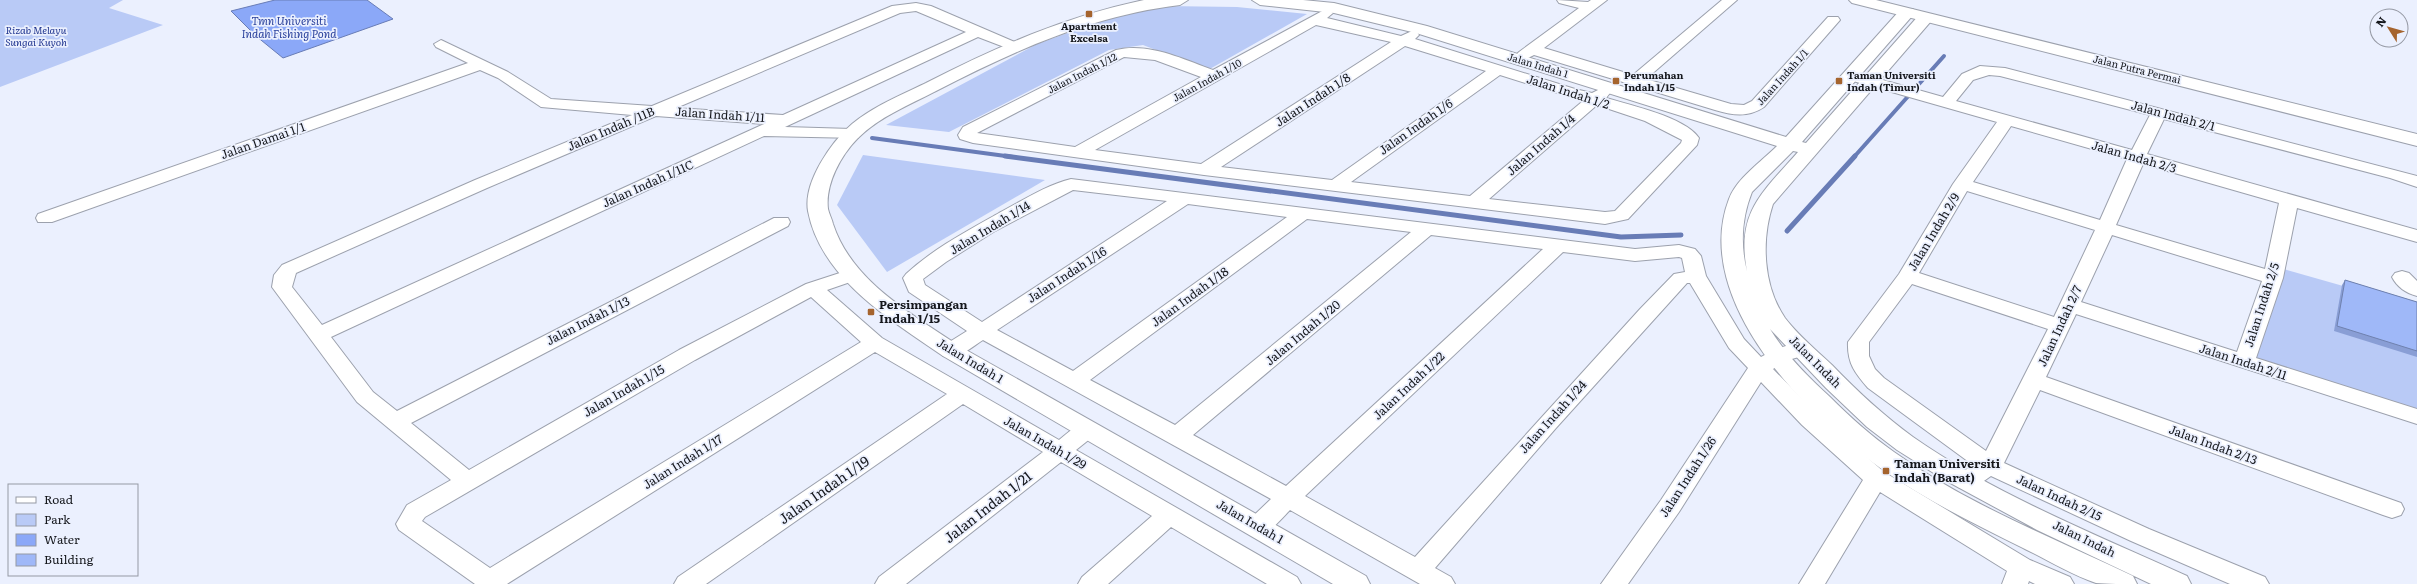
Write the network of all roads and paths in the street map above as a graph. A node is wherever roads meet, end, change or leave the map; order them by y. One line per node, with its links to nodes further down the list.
1 (1180, 0): 9 (street, Jalan Indah 1)
2 (1260, 0): 11 (street, Jalan Indah 1)
3 (1564, 0): 10 (street)
4 (1730, 0): 26 (street)
5 (1852, 0): 12 (street)
6 (1857, 0): 12 (street)
7 (1881, 0): 12 (street)
8 (1894, 0): 15 (street, Jalan Putra Permai)
9 (1144, 1): 20 (street, Jalan Indah 1)
10 (1595, 4): 21 (street)
11 (1334, 8): 13 (street, Jalan Indah 1/10); 16 (street, Jalan Indah 1)
12 (1912, 19): 15 (street); 25 (street, Jalan Indah); 39 (street, Jalan Putra Permai)
13 (1315, 20): 18 (street, Jalan Indah 1/2); 24 (street, Jalan Indah 1/10)
14 (1833, 20): 26 (street, Jalan Indah 1/1)
15 (1984, 22): 36 (street, Jalan Putra Permai)
16 (1421, 29): 18 (street, Jalan Indah 1/8); 21 (street, Jalan Indah 1)
17 (977, 32): 20 (street); 31 (street, Jalan Indah /11B); 35 (street, Jalan Indah 1/11C)
18 (1405, 40): 23 (street, Jalan Indah 1/2); 44 (street, Jalan Indah 1/8)
19 (441, 44): 22 (street, Jalan Indah 1/11)
20 (1012, 46): 38 (street, Jalan Indah 1)
21 (1526, 54): 26 (street); 27 (street, Jalan Indah 1)
22 (481, 64): 29 (street, Jalan Indah 1/11); 52 (street, Jalan Damai 1/1)
23 (1497, 70): 28 (street, Jalan Indah 1/2); 47 (street, Jalan Indah 1/6)
24 (1214, 76): 42 (street, Jalan Indah 1/10); 42 (street, Jalan Indah 1/12)
25 (1860, 79): 30 (street, Jalan Indah 2/3); 40 (street, Jalan Indah); 41 (street, Jalan Indah)
26 (1636, 80)
27 (1610, 87): 28 (street, Jalan Indah 1/4); 40 (street, Jalan Indah 1)
28 (1594, 100): 50 (street, Jalan Indah 1/4); 50 (street, Jalan Indah 1/2)
29 (547, 104): 31 (street, Jalan Indah 1/11); 33 (street, Jalan Indah 1/11)
30 (1946, 104): 32 (street, Jalan Indah 2/1); 34 (street, Jalan Indah 2/3)
31 (654, 111): 33 (street, Jalan Indah /11B); 35 (street, Jalan Indah 1/11)
32 (2159, 113): 43 (street, Jalan Indah 2/7); 45 (street, Jalan Indah 2/1)
33 (632, 121): 37 (street, Jalan Indah 1/11); 68 (street, Jalan Indah /11B)
34 (2006, 121): 43 (street, Jalan Indah 2/3); 46 (street, Jalan Indah 2/9)
35 (785, 126): 37 (street, Jalan Indah 1/11C); 38 (street, Jalan Indah 1/11)
36 (2417, 129)
37 (764, 131): 68 (street, Jalan Indah 1/11C)
38 (852, 134): 58 (street, Jalan Indah 1)
39 (2417, 141)
40 (1788, 144): 41 (street, Jalan Indah 1); 73 (street, Jalan Indah)
41 (1811, 150): 71 (street, Jalan Indah)
42 (1078, 152): 44 (street)
43 (2136, 157): 49 (street, Jalan Indah 2/3); 54 (street, Jalan Indah 2/7)
44 (1204, 170): 47 (street)
45 (2415, 181)
46 (1962, 184): 54 (street); 60 (street, Jalan Indah 2/9)
47 (1336, 185): 50 (street)
48 (1184, 199): 51 (street); 67 (street, Jalan Indah 1/16); 67 (street, Jalan Indah 1/14)
49 (2289, 200): 56 (street, Jalan Indah 2/3); 62 (street, Jalan Indah 2/5)
50 (1473, 203)
51 (1305, 212): 55 (street); 76 (street, Jalan Indah 1/18)
52 (45, 218)
53 (781, 222): 79 (street, Jalan Indah 1/13)
54 (2106, 227): 62 (street); 65 (street, Jalan Indah 2/7)
55 (1427, 229): 57 (street); 81 (street, Jalan Indah 1/20)
56 (2417, 236)
57 (1558, 246): 59 (street); 87 (street, Jalan Indah 1/22)
58 (852, 275): 63 (street, Jalan Indah 1/15); 72 (street, Jalan Indah 1)
59 (1696, 276): 73 (street); 91 (street, Jalan Indah 1/24)
60 (1908, 276): 66 (street); 69 (street, Jalan Indah 2/9)
61 (2402, 277): 64 (street)
62 (2273, 278): 74 (street, Jalan Indah 2/5)
63 (813, 288): 70 (street, Jalan Indah 1/29); 85 (street, Jalan Indah 1/15)
64 (2417, 290)
65 (2069, 305): 66 (street, Jalan Indah 2/7); 74 (street, Jalan Indah 2/11)
66 (2060, 326): 75 (street, Jalan Indah 2/7)
67 (982, 331): 72 (street, Jalan Indah 1/16); 76 (street)
68 (318, 335): 79 (street, Jalan Indah /11B)
69 (1859, 342): 83 (street, Jalan Indah 2/15)
70 (875, 343): 77 (street, Jalan Indah 1/29); 93 (street, Jalan Indah 1/17)
71 (1802, 349): 73 (street); 86 (street, Jalan Indah)
72 (951, 351): 80 (street, Jalan Indah 1)
73 (1768, 362): 84 (street); 100 (street, Jalan Indah 1/26); 103 (street, Jalan Indah)
74 (2244, 362): 78 (street, Jalan Indah 2/11)
75 (2034, 380): 83 (street, Jalan Indah 2/7); 88 (street, Jalan Indah 2/13)
76 (1074, 381): 81 (street)
77 (961, 395): 82 (street, Jalan Indah 1/29); 94 (street, Jalan Indah 1/19)
78 (2417, 417)
79 (396, 422): 85 (street, Jalan Indah /11B)
80 (1088, 429): 82 (street, Jalan Indah 1/21); 90 (street, Jalan Indah 1)
81 (1178, 436): 87 (street)
82 (1060, 451): 89 (street, Jalan Indah 1/29); 95 (street, Jalan Indah 1/21)
83 (1990, 466): 86 (street); 105 (street, Jalan Indah 2/15)
84 (1876, 478): 92 (street); 101 (street)
85 (466, 480): 93 (street, Jalan Indah 1/15)
86 (1966, 481): 104 (street, Jalan Indah)
87 (1288, 497): 90 (street, Jalan Indah 1/22); 91 (street)
88 (2392, 509)
89 (1169, 515): 96 (street); 97 (street, Jalan Indah 1/29)
90 (1258, 526): 98 (street, Jalan Indah 1)
91 (1418, 571): 99 (street)
92 (2018, 575): 102 (street)
93 (492, 582)
94 (687, 584)
95 (888, 584)
96 (1092, 584)
97 (1288, 584)
98 (1356, 584)
99 (1442, 584)
100 (1614, 584)
101 (1812, 584)
102 (2061, 584)
103 (2123, 584)
104 (2177, 584)
105 (2256, 584)

